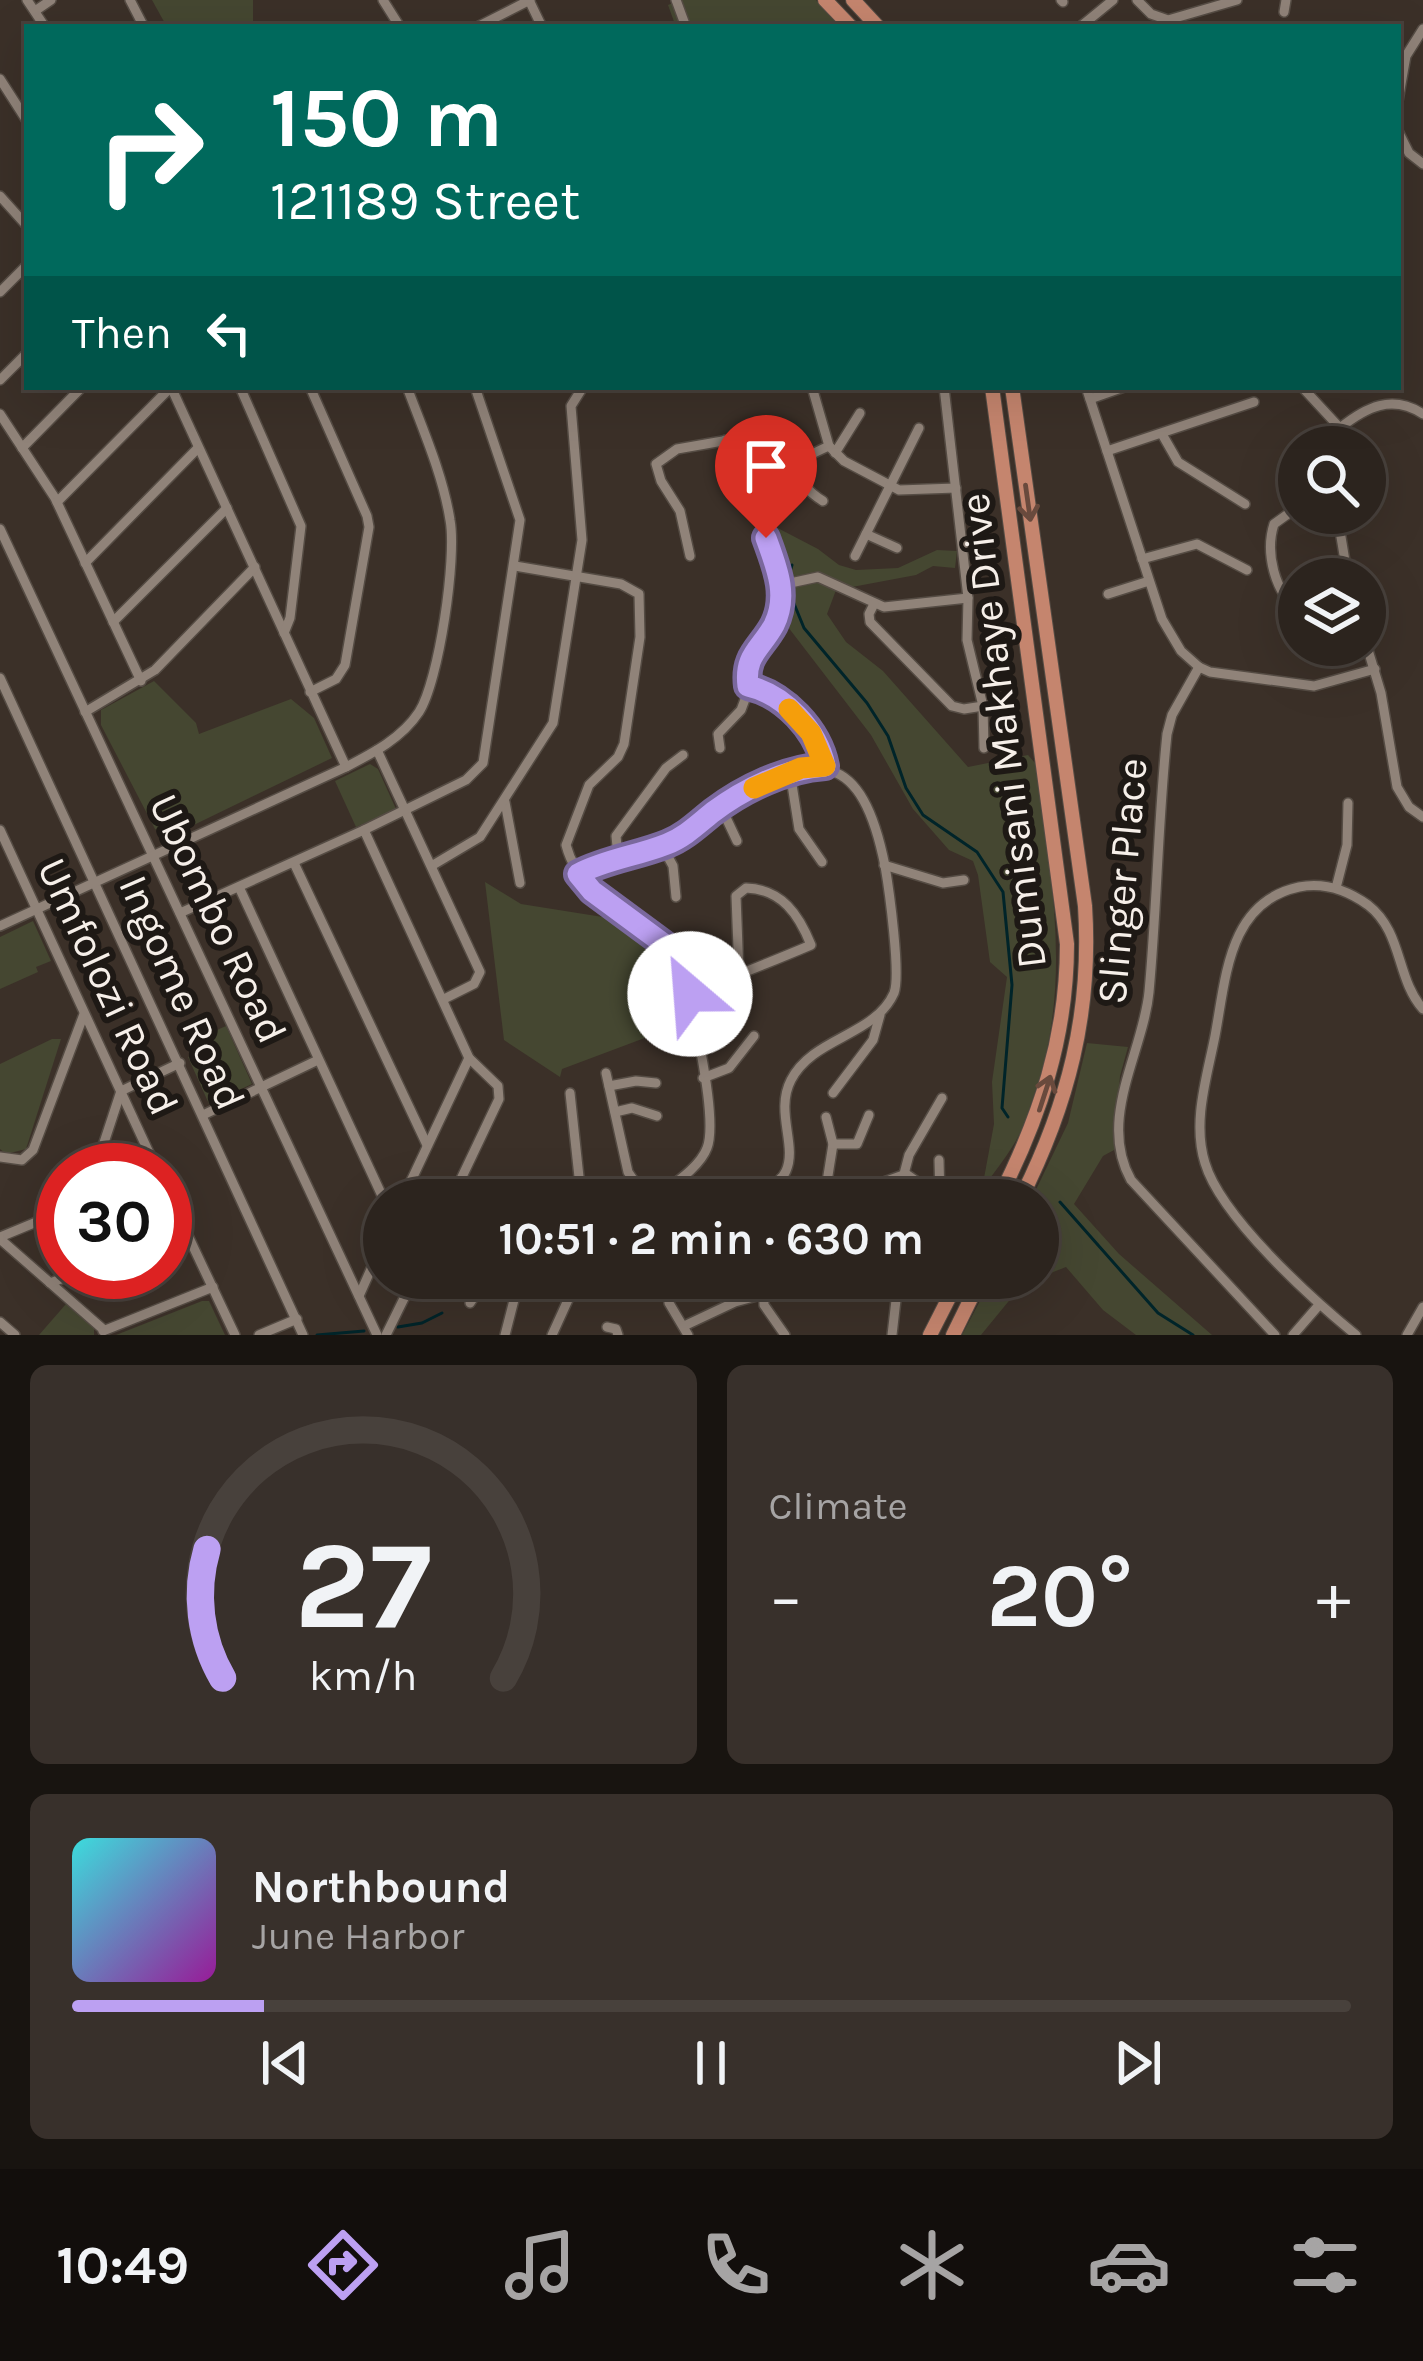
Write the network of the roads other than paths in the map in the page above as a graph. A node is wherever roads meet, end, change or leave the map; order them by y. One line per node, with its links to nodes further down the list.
1 (27, 0): 11 (street)
2 (51, 0): 11 (street)
3 (529, 0): 13 (street)
4 (825, 0): 14 (main road)
5 (853, 0): 15 (main road)
6 (1113, 0): 16 (street)
7 (1136, 0): 10 (street)
8 (1193, 0): 10 (street)
9 (1237, 0): 10 (street)
10 (1204, 10)
11 (35, 11): 12 (street)
12 (43, 24)
13 (483, 24)
14 (848, 24)
15 (875, 24)
16 (1085, 24)
17 (1423, 29): 19 (street)
18 (0, 79): 20 (street)
19 (1401, 84)
20 (24, 116)
21 (1401, 137): 22 (street)
22 (1423, 164)
23 (0, 196): 24 (street)
24 (24, 223)
25 (24, 268): 26 (street)
26 (0, 292)
27 (24, 356): 28 (street)
28 (0, 380)
29 (79, 390): 54 (street)
30 (168, 390): 63 (street)
31 (172, 390): 55 (street)
32 (241, 390): 85 (street)
33 (311, 390): 92 (street)
34 (408, 390): 97 (street)
35 (476, 390): 74 (street)
36 (581, 390): 78 (street)
37 (813, 390): 56 (street)
38 (944, 390): 61 (street)
39 (992, 390): 171 (main road, Dumisani Makhaye Drive, one-way to 39)
40 (1012, 390): 172 (main road, Dumisani Makhaye Drive, one-way to 172)
41 (1305, 390): 49 (street)
42 (1382, 390): 45 (street)
43 (1088, 393): 57 (street)
44 (1254, 402): 52 (street)
45 (1384, 404): 48 (street); 50 (street)
46 (860, 413): 56 (street)
47 (0, 414): 54 (street)
48 (1423, 414)
49 (1338, 426)
50 (1343, 426)
51 (919, 428): 60 (street)
52 (1162, 434): 57 (street); 64 (street)
53 (724, 440): 58 (street); 59 (street); 70 (street)
54 (22, 448): 63 (street)
55 (198, 448): 65 (street); 73 (street)
56 (832, 449): 58 (street); 60 (street)
57 (1107, 451): 72 (street)
58 (790, 466): 62 (street); 80 (street)
59 (737, 472)
60 (890, 487): 61 (street); 68 (street)
61 (956, 488): 82 (street)
62 (823, 501)
63 (56, 502): 73 (street)
64 (1245, 504)
65 (226, 508): 75 (street); 84 (street)
66 (1278, 521): 77 (street)
67 (0, 529): 94 (street, Ubombo Road)
68 (866, 533): 69 (street); 71 (street)
69 (897, 548)
70 (690, 556)
71 (855, 556)
72 (1142, 559): 76 (street); 79 (street)
73 (85, 563): 84 (street)
74 (514, 566): 78 (street); 105 (street)
75 (255, 567): 85 (street); 90 (street)
76 (1247, 570)
77 (1278, 578)
78 (577, 579): 102 (street); 117 (street)
79 (1149, 581): 81 (street); 87 (street)
80 (781, 585): 83 (street); 91 (street)
81 (1108, 594)
82 (968, 598): 83 (street); 93 (street)
83 (874, 604): 93 (street)
84 (113, 622): 90 (street)
85 (284, 633): 92 (street)
86 (1374, 666): 88 (street)
87 (1199, 668): 88 (street); 212 (street, Slinger Place)
88 (1375, 669): 106 (street)
89 (0, 678): 118 (street, Ingome Road)
90 (141, 681): 94 (street)
91 (748, 686): 95 (street); 99 (street)
92 (310, 692): 100 (street)
93 (983, 706): 96 (street)
94 (86, 712): 111 (street, Ubombo Road)
95 (720, 748)
96 (984, 748)
97 (377, 750): 100 (street); 105 (street)
98 (682, 755): 112 (street)
99 (825, 766): 101 (street); 116 (street)
100 (346, 767): 111 (street)
101 (790, 772): 104 (street); 113 (street)
102 (505, 802): 115 (street); 120 (street)
103 (1348, 803): 122 (street)
104 (721, 807): 109 (street); 110 (street)
105 (405, 809): 108 (street); 115 (street)
106 (1423, 818)
107 (0, 830): 124 (street, Umfolozi Road)
108 (364, 830): 114 (street); 131 (street)
109 (737, 841)
110 (662, 846): 112 (street); 123 (street)
111 (153, 856): 118 (street); 125 (street, Ubombo Road)
112 (618, 857): 117 (street)
113 (822, 862)
114 (294, 863): 121 (street); 156 (street)
115 (433, 865): 131 (street)
116 (884, 865): 119 (street); 134 (street)
117 (578, 874): 128 (street)
118 (96, 880): 124 (street); 138 (street, Ingome Road)
119 (964, 880)
120 (520, 883)
121 (239, 886): 125 (street); 137 (street)
122 (1336, 888): 132 (street); 192 (street)
123 (676, 897)
124 (37, 910): 126 (street); 133 (street, Umfolozi Road)
125 (180, 913): 142 (street, Ubombo Road)
126 (0, 926)
127 (699, 942): 128 (street)
128 (676, 953): 130 (street)
129 (739, 974): 129 (street); 130 (street)
130 (690, 994): 140 (street)
131 (444, 999): 136 (street)
132 (1423, 1009)
133 (84, 1014): 144 (street, Umfolozi Road); 157 (street)
134 (880, 1015): 146 (street); 160 (street)
135 (754, 1036): 140 (street)
136 (469, 1058): 156 (street); 163 (street)
137 (318, 1060): 142 (street); 161 (street)
138 (180, 1063): 144 (street); 149 (street, Ingome Road)
139 (606, 1072): 143 (street)
140 (703, 1078): 166 (street)
141 (656, 1083): 143 (street)
142 (261, 1086): 149 (street); 179 (street, Ubombo Road)
143 (609, 1086): 148 (street)
144 (121, 1091): 153 (street); 154 (street, Umfolozi Road)
145 (570, 1093): 164 (street)
146 (832, 1093)
147 (942, 1098): 159 (street)
148 (615, 1112): 151 (street); 165 (street)
149 (203, 1115): 194 (street, Ingome Road)
150 (869, 1115): 155 (street)
151 (657, 1116)
152 (826, 1117): 155 (street)
153 (103, 1143)
154 (145, 1143)
155 (833, 1144): 167 (street)
156 (427, 1145): 162 (street)
157 (0, 1157)
158 (939, 1160): 170 (street)
159 (904, 1174): 168 (street); 169 (street)
160 (781, 1178)
161 (374, 1179)
162 (412, 1179)
163 (461, 1179)
164 (578, 1179)
165 (634, 1179)
166 (677, 1179)
167 (827, 1179)
168 (891, 1179)
169 (911, 1179)
170 (940, 1179)
171 (1008, 1179)
172 (1029, 1179)
173 (36, 1223): 174 (street)
174 (0, 1238): 176 (street)
175 (192, 1243): 177 (street)
176 (36, 1270)
177 (213, 1287): 198 (street); 200 (street)
178 (363, 1287): 179 (street)
179 (359, 1296): 203 (street, Ubombo Road)
180 (67, 1299): 198 (street)
181 (404, 1299): 204 (street)
182 (473, 1299): 191 (street)
183 (514, 1299): 205 (street)
184 (568, 1299): 206 (street)
185 (669, 1299): 197 (street)
186 (746, 1299): 197 (street)
187 (764, 1299): 208 (street)
188 (897, 1299): 209 (street)
189 (948, 1299): 210 (main road)
190 (971, 1299): 211 (main road)
191 (470, 1303)
192 (1318, 1305): 213 (street); 214 (street)
193 (1423, 1306): 215 (street)
194 (297, 1319): 201 (street); 202 (street, Ingome Road)
195 (0, 1322): 199 (street)
196 (607, 1327): 207 (street)
197 (686, 1330)
198 (102, 1333)
199 (15, 1335)
200 (235, 1335)
201 (259, 1335)
202 (303, 1335)
203 (377, 1335)
204 (386, 1335)
205 (505, 1335)
206 (552, 1335)
207 (618, 1335)
208 (785, 1335)
209 (892, 1335)
210 (930, 1335)
211 (953, 1335)
212 (1275, 1335)
213 (1293, 1335)
214 (1355, 1335)
215 (1407, 1335)

